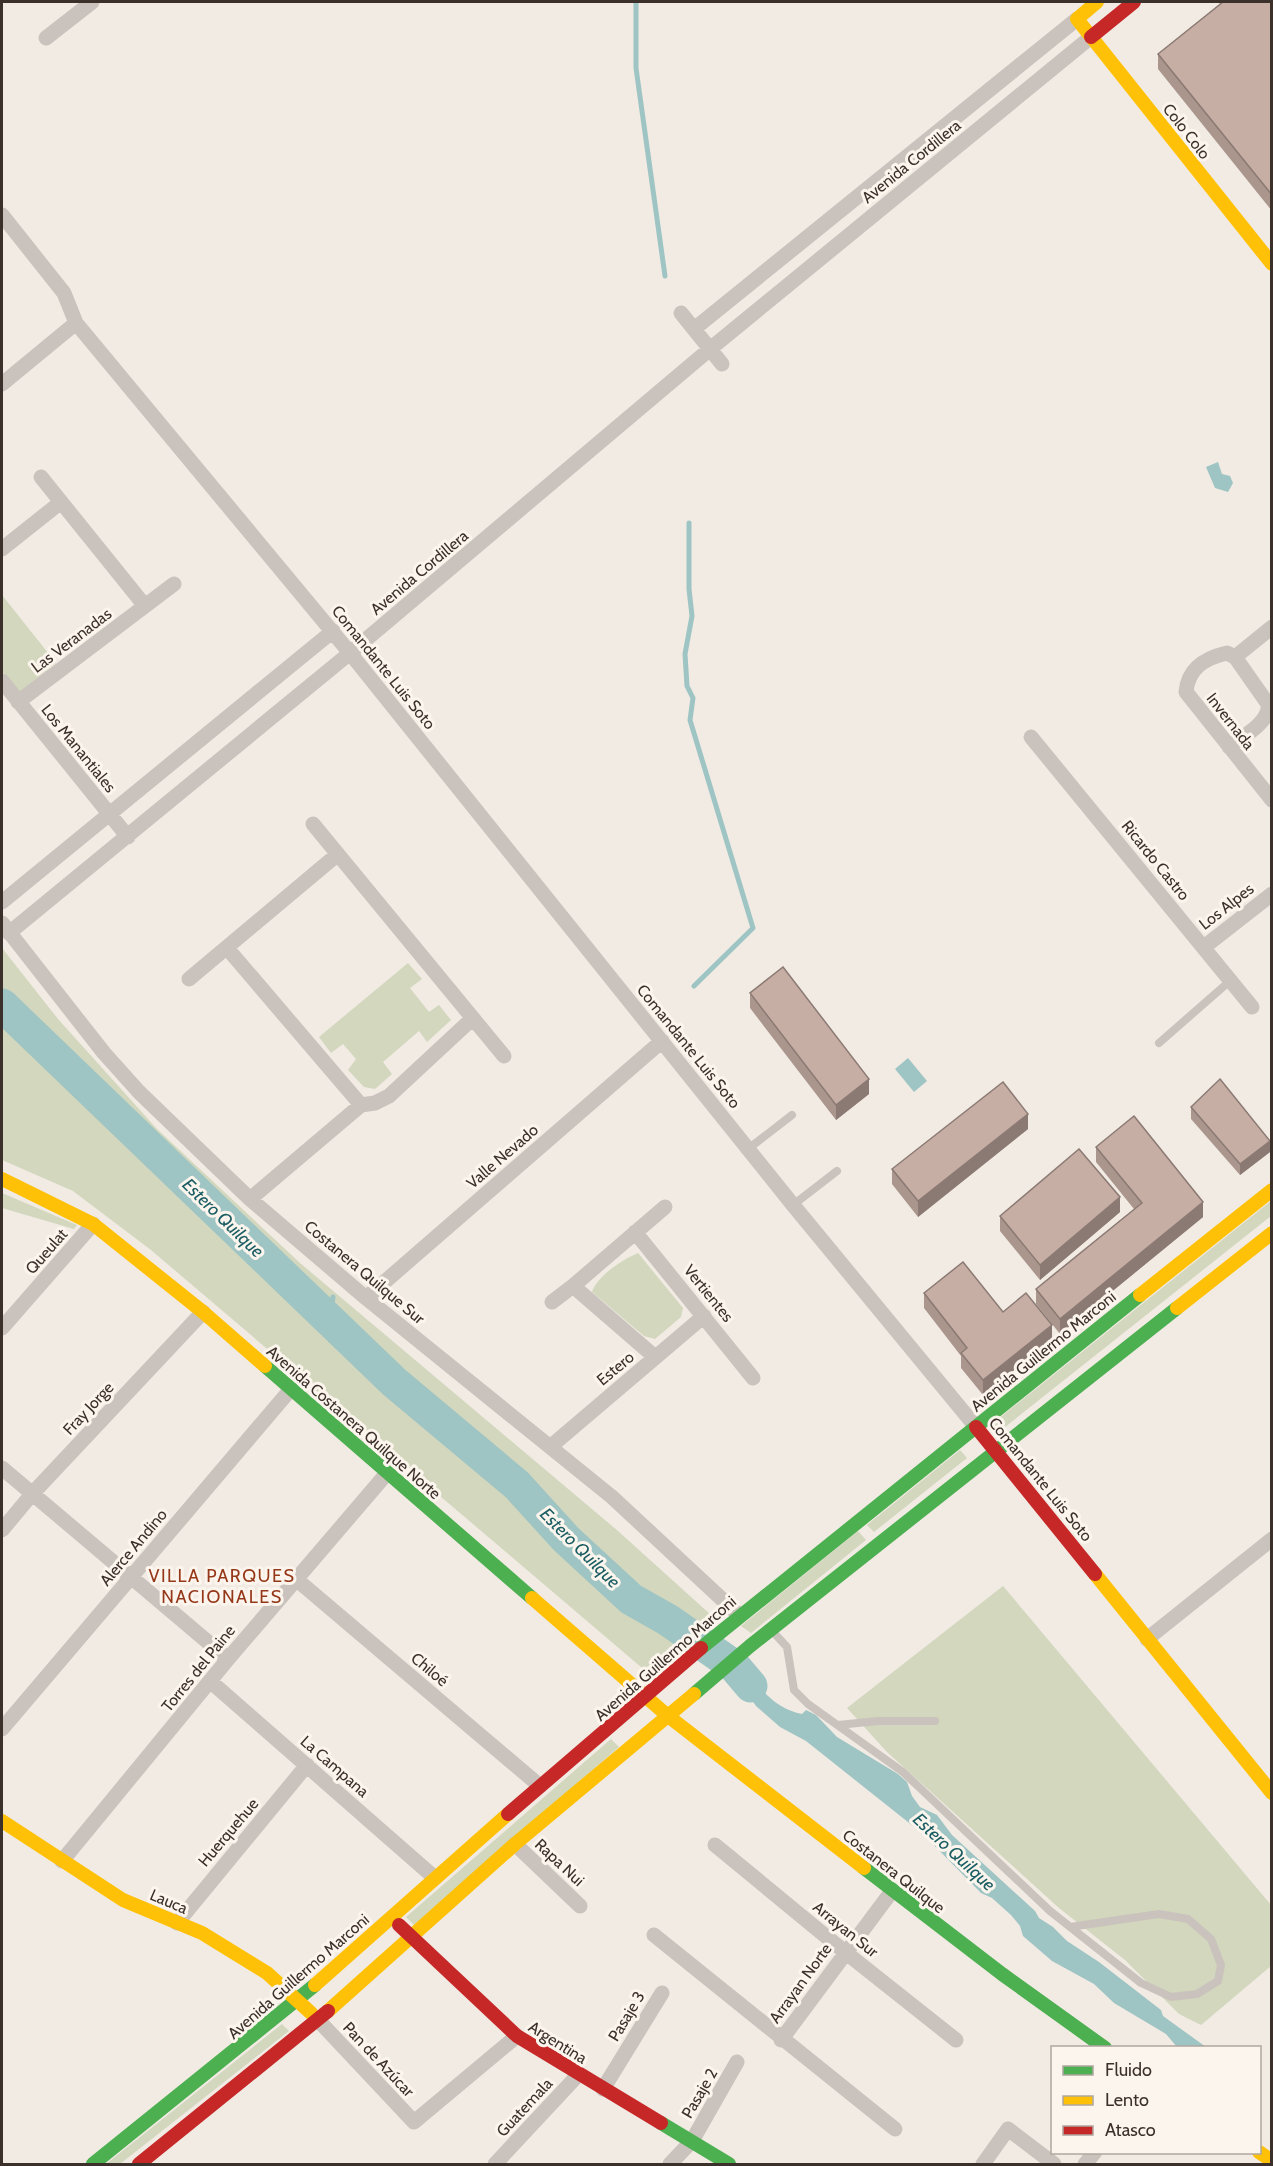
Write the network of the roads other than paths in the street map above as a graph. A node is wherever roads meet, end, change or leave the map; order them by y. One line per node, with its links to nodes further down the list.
1 (92, 2): 6 (street)
2 (1097, 2): 4 (main road, Avenida Cordillera)
3 (1134, 2): 5 (main road, Avenida Cordillera)
4 (1077, 19): 5 (main road, Colo Colo); 11 (street, Avenida Cordillera)
5 (1091, 37): 8 (main road, Colo Colo); 12 (street, Avenida Cordillera)
6 (46, 38)
7 (2, 215): 10 (street)
8 (1272, 264)
9 (681, 313): 11 (street)
10 (76, 323): 14 (street); 21 (street, Comandante Luis Soto)
11 (694, 329): 12 (street)
12 (710, 349): 13 (street); 22 (street, Avenida Cordillera)
13 (722, 364)
14 (2, 384)
15 (41, 477): 16 (street)
16 (62, 502): 17 (street); 19 (street)
17 (2, 549)
18 (174, 584): 19 (street, Las Veranadas)
19 (145, 606): 25 (street, Las Veranadas)
20 (1272, 627): 23 (street)
21 (333, 632): 22 (street, Comandante Luis Soto); 29 (street)
22 (350, 653): 31 (street, Avenida Cordillera); 42 (street, Comandante Luis Soto)
23 (1235, 657): 27 (street); 27 (street, Invernada)
24 (2, 681): 25 (street, Los Manantiales)
25 (18, 702): 29 (street, Los Manantiales)
26 (1031, 737): 36 (street, Ricardo Castro)
27 (1229, 747): 28 (street, Invernada)
28 (1272, 800)
29 (109, 814): 31 (street, Los Manantiales); 34 (street)
30 (313, 824): 32 (street)
31 (128, 837): 35 (street, Avenida Cordillera)
32 (338, 854): 37 (street); 41 (street)
33 (1272, 894): 36 (street, Los Alpes)
34 (2, 902)
35 (5, 928): 51 (street, Costanera Quilque Sur)
36 (1204, 947): 39 (street, Ricardo Castro)
37 (227, 948): 38 (street); 45 (street)
38 (189, 979)
39 (1231, 980): 40 (street, Ricardo Castro); 43 (lane)
40 (1252, 1007)
41 (472, 1018): 44 (street); 45 (street)
42 (662, 1041): 47 (street, Comandante Luis Soto); 58 (street, Valle Nevado)
43 (1159, 1043)
44 (504, 1056)
45 (361, 1105): 51 (street)
46 (792, 1115): 47 (lane)
47 (748, 1149): 52 (street, Comandante Luis Soto)
48 (837, 1171): 52 (lane)
49 (2, 1179): 54 (main road, Avenida Costanera Quilque Norte)
50 (1272, 1190): 66 (main road, Avenida Guillermo Marconi)
51 (250, 1199): 58 (street, Costanera Quilque Sur)
52 (793, 1205): 66 (street, Comandante Luis Soto)
53 (665, 1207): 55 (street)
54 (93, 1224): 60 (main road, Avenida Costanera Quilque Norte); 62 (street, Queulat)
55 (635, 1232): 57 (street); 61 (street, Vertientes)
56 (1272, 1233): 68 (main road, Avenida Guillermo Marconi)
57 (573, 1286): 59 (street); 63 (street)
58 (366, 1298): 67 (street, Costanera Quilque Sur)
59 (552, 1302)
60 (203, 1312): 65 (main road, Avenida Costanera Quilque Norte); 71 (street, Fray Jorge)
61 (704, 1316): 63 (street, Estero); 64 (street, Vertientes)
62 (2, 1328)
63 (655, 1357): 67 (street, Estero)
64 (753, 1378)
65 (291, 1389): 70 (main road, Avenida Costanera Quilque Norte); 75 (street, Alerce Andino)
66 (976, 1426): 68 (main road, Comandante Luis Soto); 73 (main road, Avenida Guillermo Marconi)
67 (550, 1447): 77 (street, Costanera Quilque Sur)
68 (996, 1451): 73 (main road, Avenida Guillermo Marconi); 79 (main road, Comandante Luis Soto)
69 (2, 1468): 71 (street)
70 (388, 1472): 76 (street, Torres del Paine); 82 (main road, Avenida Costanera Quilque Norte)
71 (32, 1494): 72 (street, Fray Jorge); 75 (street)
72 (2, 1530)
73 (868, 1533): 77 (main road, Avenida Guillermo Marconi); 78 (main road, Avenida Guillermo Marconi)
74 (1272, 1539): 79 (street)
75 (131, 1577): 80 (street); 86 (street, Alerce Andino)
76 (296, 1579): 80 (street, Torres del Paine); 88 (street, Chiloé)
77 (733, 1620): 82 (main road, Avenida Guillermo Marconi)
78 (771, 1629): 83 (main road, Avenida Guillermo Marconi); 85 (lane)
79 (1147, 1639): 89 (main road, Comandante Luis Soto)
80 (228, 1659): 81 (street, Torres del Paine)
81 (210, 1681): 87 (street, La Campana); 93 (street, Torres del Paine)
82 (645, 1696): 83 (main road, Avenida Costanera Quilque Norte); 88 (main road, Avenida Guillermo Marconi)
83 (668, 1716): 91 (main road, Avenida Guillermo Marconi); 95 (main road, Costanera Quilque)
84 (935, 1721): 85 (lane)
85 (838, 1725): 99 (lane)
86 (2, 1729)
87 (307, 1765): 94 (street, La Campana); 98 (street, Huerquehue)
88 (540, 1786): 94 (main road, Avenida Guillermo Marconi)
89 (1272, 1793)
90 (2, 1821): 93 (main road, Lauca)
91 (515, 1844): 96 (street, Rapa Nui); 101 (main road, Avenida Guillermo Marconi)
92 (715, 1845): 102 (street, Arrayan Sur)
93 (62, 1861): 98 (main road, Lauca)
94 (435, 1878): 97 (main road, Avenida Guillermo Marconi)
95 (892, 1891): 102 (street, Arrayan Norte); 109 (main road, Costanera Quilque)
96 (580, 1906)
97 (391, 1918): 101 (main road, Argentina); 104 (main road, Avenida Guillermo Marconi)
98 (177, 1923): 104 (main road, Lauca)
99 (1070, 1927): 99 (lane)
100 (654, 1935): 107 (street, Arrayan Norte)
101 (412, 1938): 105 (main road, Avenida Guillermo Marconi); 106 (main road, Argentina)
102 (845, 1952): 107 (street, Arrayan Norte); 108 (street, Arrayan Sur)
103 (662, 1993): 112 (street, Pasaje 3)
104 (298, 2001): 105 (main road, Lauca); 115 (main road, Avenida Guillermo Marconi)
105 (318, 2020): 106 (street, Pan de Azúcar); 116 (main road, Avenida Guillermo Marconi)
106 (518, 2036): 111 (main road, Argentina)
107 (781, 2040): 113 (street, Arrayan Norte)
108 (956, 2040)
109 (1101, 2046)
110 (737, 2062): 114 (street, Pasaje 2)
111 (579, 2074): 112 (main road, Argentina); 117 (street, Guatemala)
112 (603, 2089): 114 (main road, Argentina)
113 (895, 2129)
114 (692, 2141): 118 (street, Pasaje 2); 119 (main road, Argentina)
115 (93, 2164)
116 (139, 2164)
117 (495, 2164)
118 (670, 2164)
119 (729, 2164)
120 (983, 2164): 121 (street)
121 (1054, 2164)

